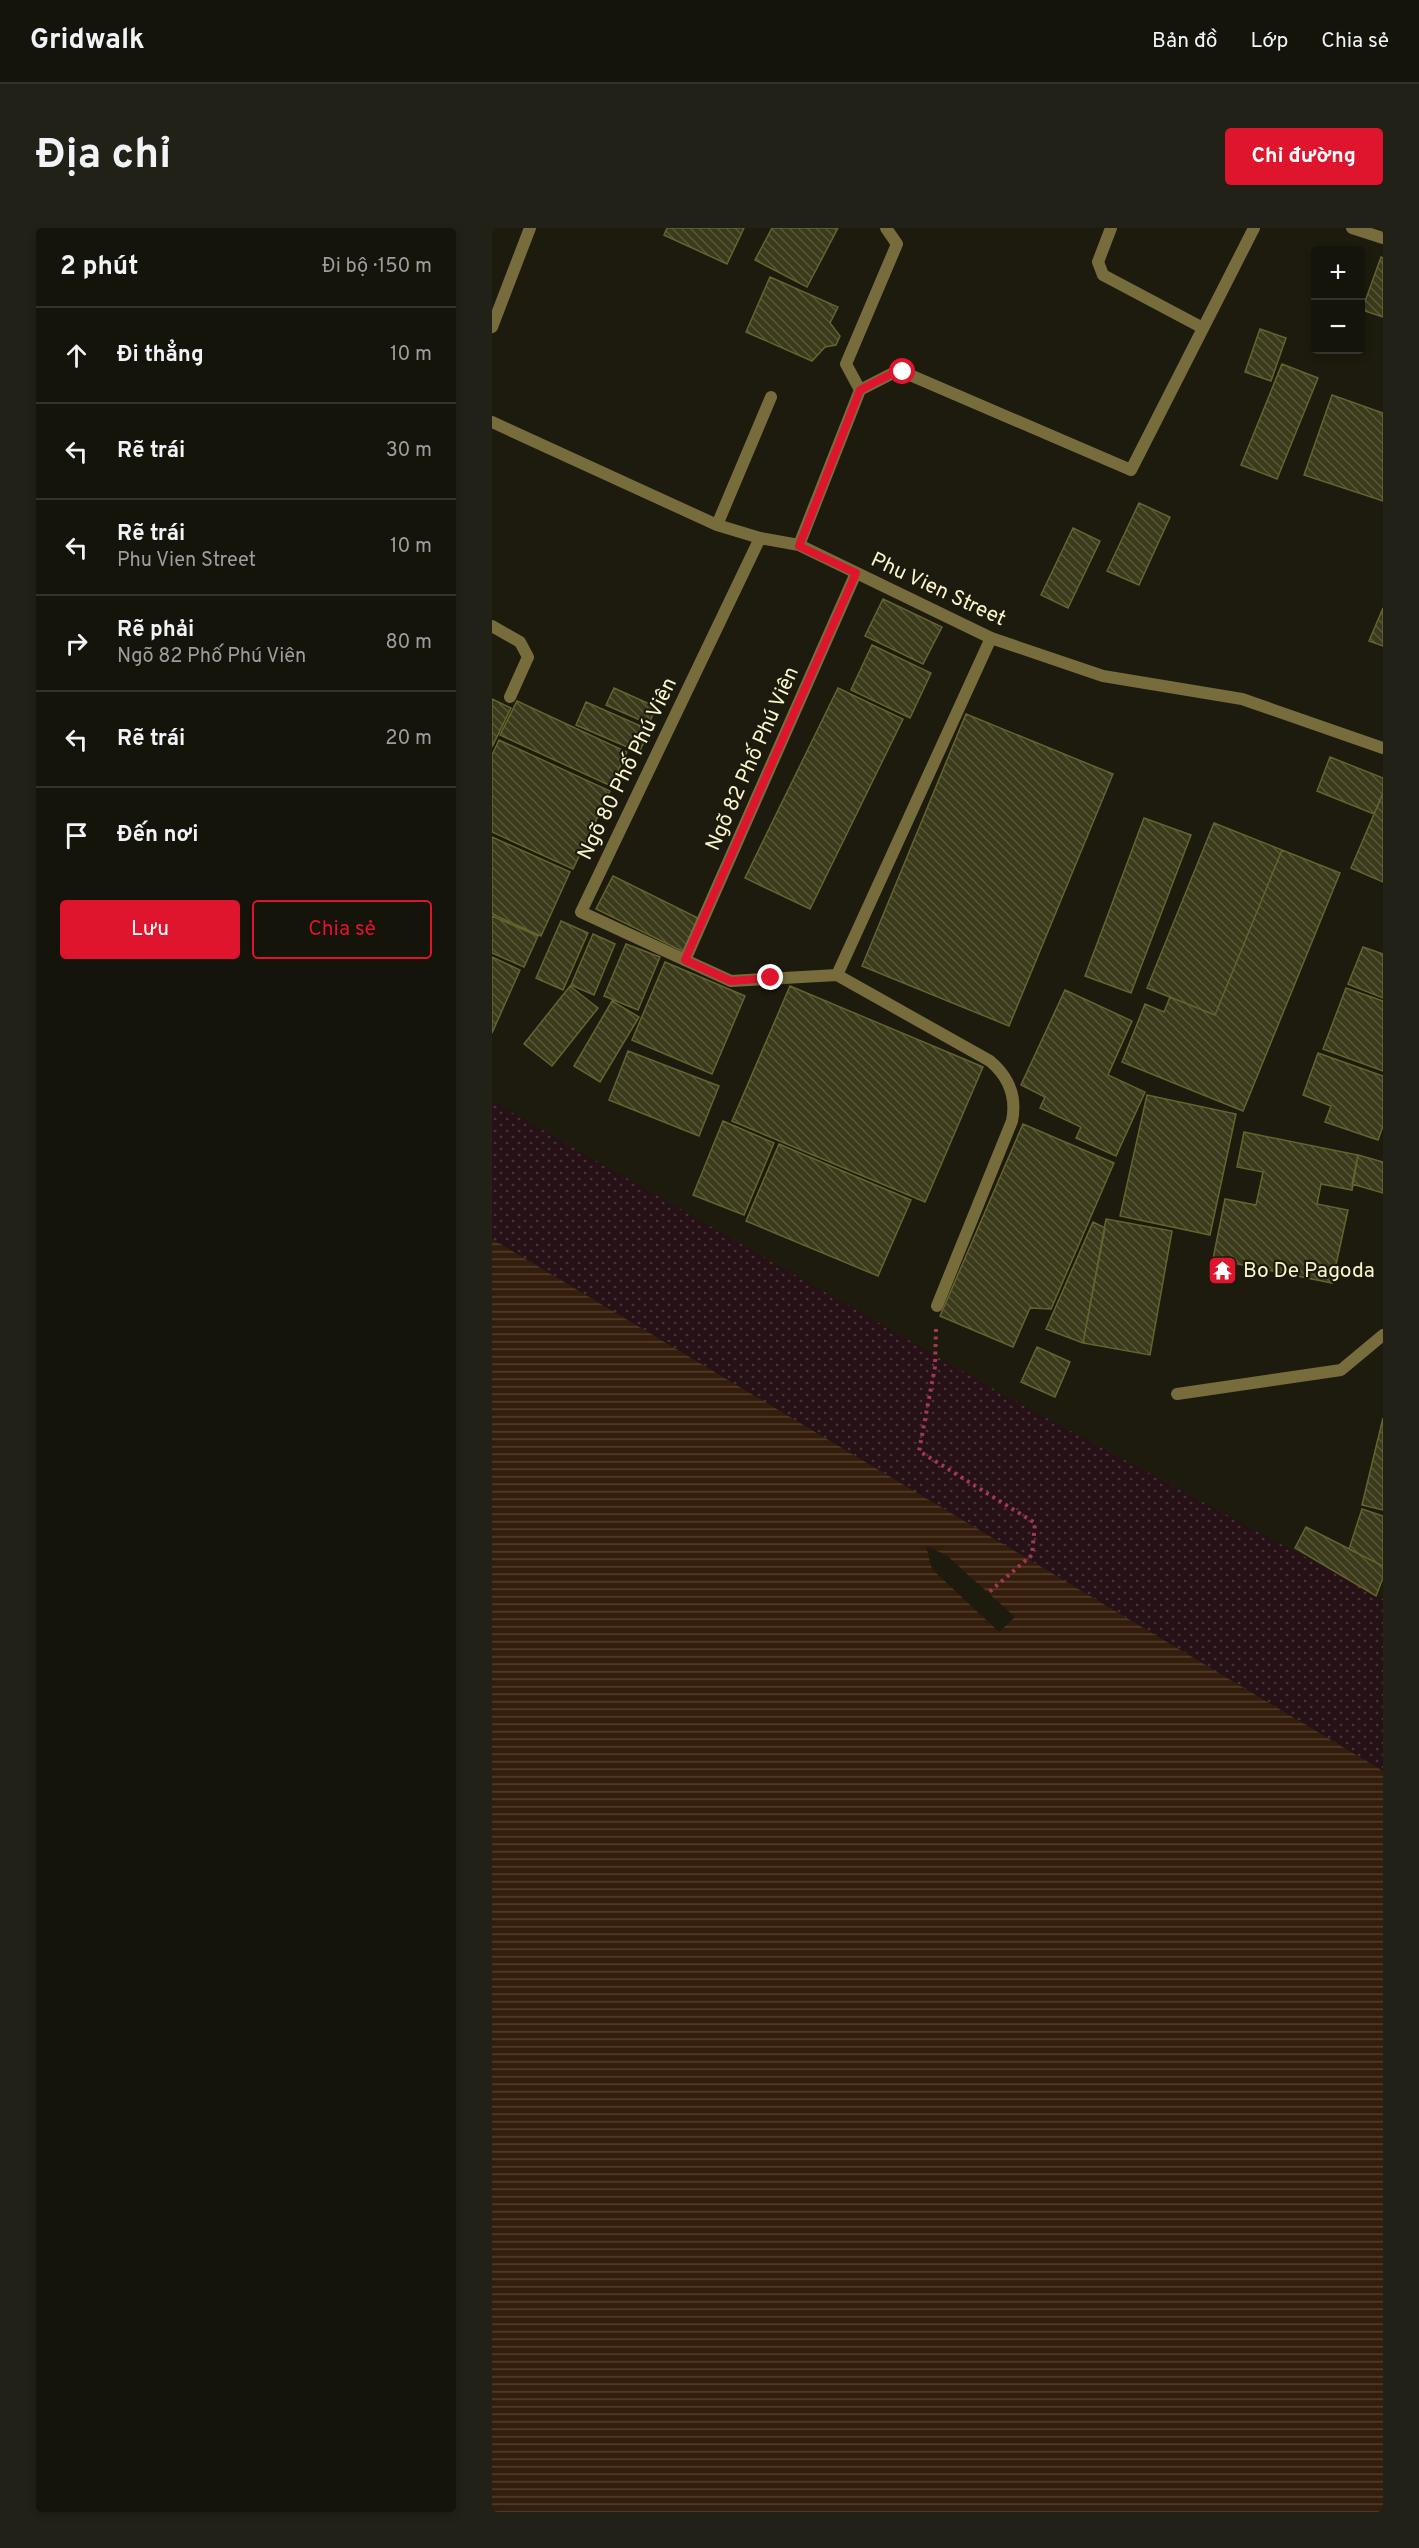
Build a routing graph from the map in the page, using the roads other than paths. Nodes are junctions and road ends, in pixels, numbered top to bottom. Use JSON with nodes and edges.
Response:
{"nodes":[{"id":1,"x":530,"y":228,"type":"edge"},
{"id":2,"x":886,"y":228,"type":"edge"},
{"id":3,"x":1111,"y":228,"type":"edge"},
{"id":4,"x":1254,"y":228,"type":"edge"},
{"id":5,"x":1352,"y":228,"type":"edge"},
{"id":6,"x":1383,"y":238,"type":"edge"},
{"id":7,"x":492,"y":327,"type":"edge"},
{"id":8,"x":1201,"y":327,"type":"junction"},
{"id":9,"x":860,"y":390,"type":"junction"},
{"id":10,"x":771,"y":397,"type":"dead end"},
{"id":11,"x":492,"y":422,"type":"edge"},
{"id":12,"x":717,"y":525,"type":"junction"},
{"id":13,"x":760,"y":538,"type":"junction"},
{"id":14,"x":799,"y":546,"type":"junction"},
{"id":15,"x":856,"y":573,"type":"junction"},
{"id":16,"x":492,"y":626,"type":"edge"},
{"id":17,"x":992,"y":638,"type":"junction"},
{"id":18,"x":510,"y":696,"type":"dead end"},
{"id":19,"x":1383,"y":748,"type":"edge"},
{"id":20,"x":685,"y":960,"type":"junction"},
{"id":21,"x":837,"y":975,"type":"junction"},
{"id":22,"x":937,"y":1306,"type":"road end"},
{"id":23,"x":1383,"y":1335,"type":"edge"},
{"id":24,"x":1177,"y":1394,"type":"dead end"}],
"edges":[{"from":1,"to":7,"type":"street"},
{"from":2,"to":9,"type":"street"},
{"from":3,"to":8,"type":"street"},
{"from":4,"to":8,"type":"street"},
{"from":5,"to":6,"type":"street"},
{"from":8,"to":9,"type":"street"},
{"from":9,"to":14,"type":"street"},
{"from":10,"to":12,"type":"street"},
{"from":11,"to":12,"type":"street","name":"Phu Vien Street"},
{"from":12,"to":13,"type":"street","name":"Phu Vien Street"},
{"from":13,"to":14,"type":"street","name":"Phu Vien Street"},
{"from":13,"to":20,"type":"street","name":"Ngõ 80 Phố Phú Viên"},
{"from":14,"to":15,"type":"street","name":"Phu Vien Street"},
{"from":15,"to":17,"type":"street","name":"Phu Vien Street"},
{"from":15,"to":20,"type":"street","name":"Ngõ 82 Phố Phú Viên"},
{"from":16,"to":18,"type":"street"},
{"from":17,"to":19,"type":"street","name":"Phu Vien Street"},
{"from":17,"to":21,"type":"street"},
{"from":20,"to":21,"type":"street"},
{"from":21,"to":22,"type":"street"},
{"from":23,"to":24,"type":"street"}]}
